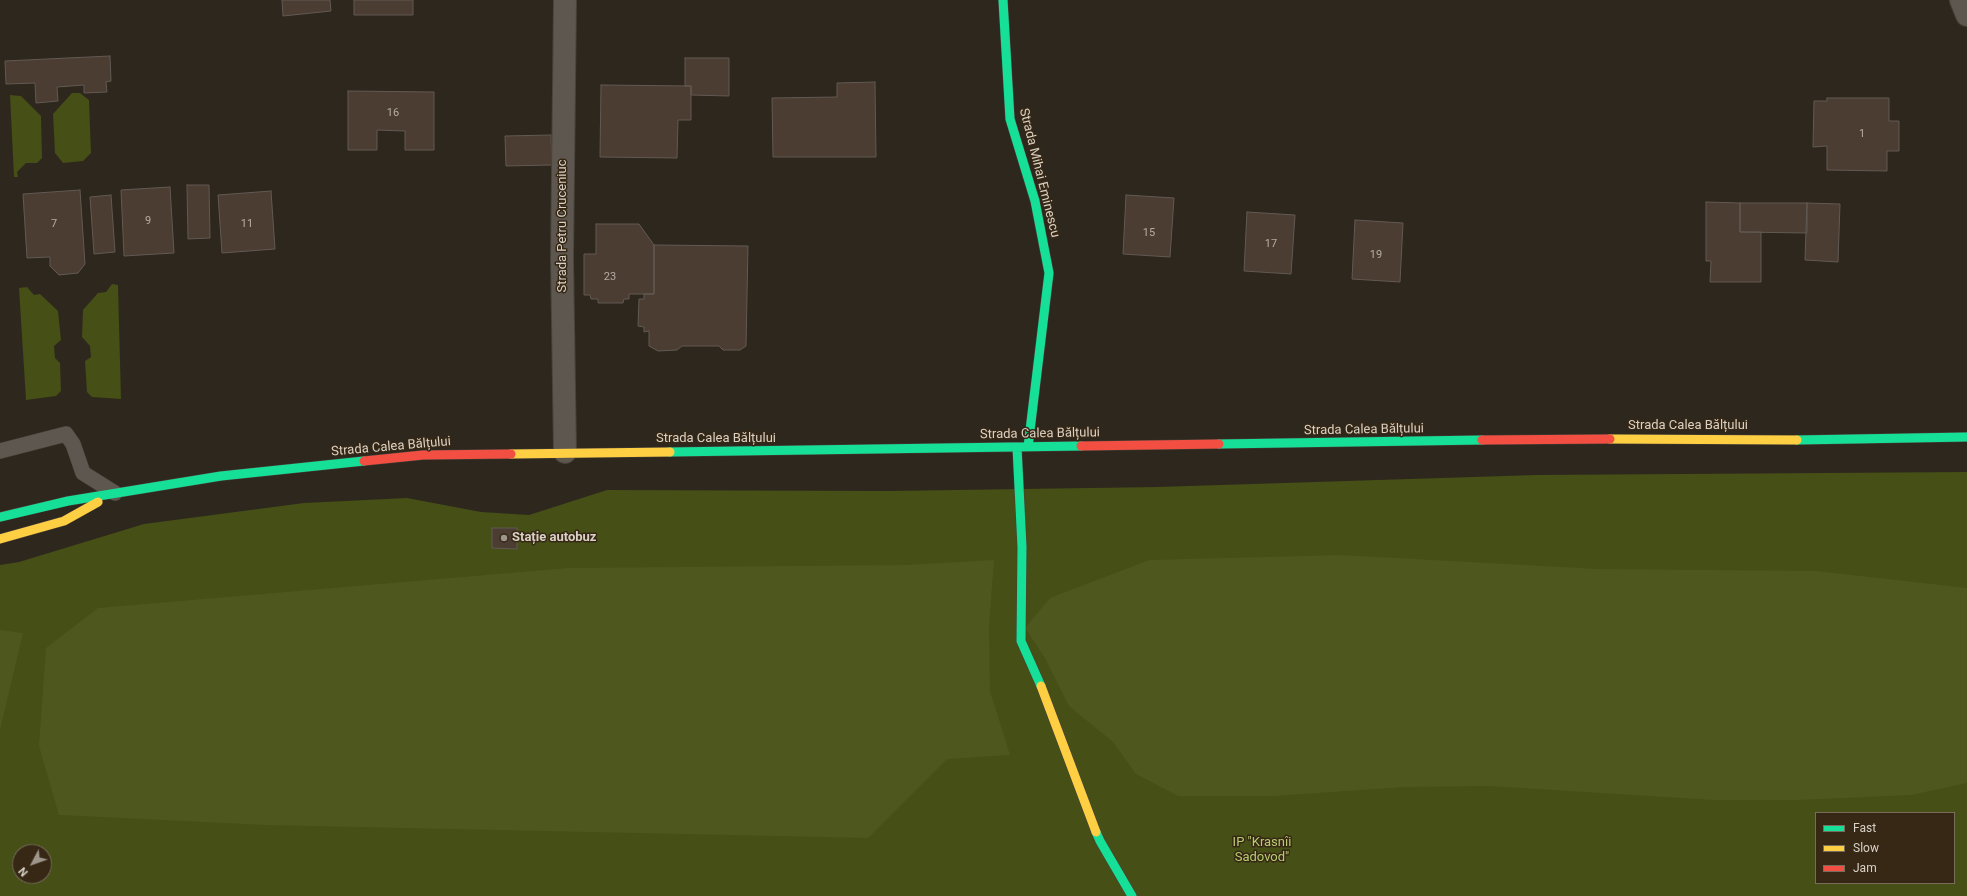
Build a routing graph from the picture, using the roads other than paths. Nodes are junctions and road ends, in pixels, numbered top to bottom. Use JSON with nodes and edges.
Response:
{"nodes":[{"id":1,"x":565,"y":0,"type":"edge"},
{"id":2,"x":1003,"y":0,"type":"edge"},
{"id":3,"x":1961,"y":0,"type":"edge"},
{"id":4,"x":1967,"y":15,"type":"edge"},
{"id":5,"x":1967,"y":437,"type":"edge"},
{"id":6,"x":1017,"y":447,"type":"junction"},
{"id":7,"x":1028,"y":447,"type":"junction"},
{"id":8,"x":0,"y":451,"type":"edge"},
{"id":9,"x":565,"y":452,"type":"junction"},
{"id":10,"x":115,"y":493,"type":"junction"},
{"id":11,"x":0,"y":517,"type":"edge"},
{"id":12,"x":0,"y":539,"type":"edge"},
{"id":13,"x":1132,"y":896,"type":"edge"}],
"edges":[{"from":1,"to":9,"type":"street","name":"Strada Petru Cruceniuc"},
{"from":2,"to":7,"type":"main road","name":"Strada Mihai Eminescu"},
{"from":3,"to":4,"type":"street"},
{"from":5,"to":7,"type":"main road","name":"Strada Calea Bălțului"},
{"from":6,"to":7,"type":"main road","name":"Strada Calea Bălțului"},
{"from":6,"to":9,"type":"main road","name":"Strada Calea Bălțului"},
{"from":6,"to":13,"type":"main road"},
{"from":8,"to":10,"type":"lane"},
{"from":9,"to":10,"type":"main road","name":"Strada Calea Bălțului"},
{"from":10,"to":11,"type":"main road","name":"Strada Calea Bălțului"},
{"from":10,"to":12,"type":"main road"}]}
